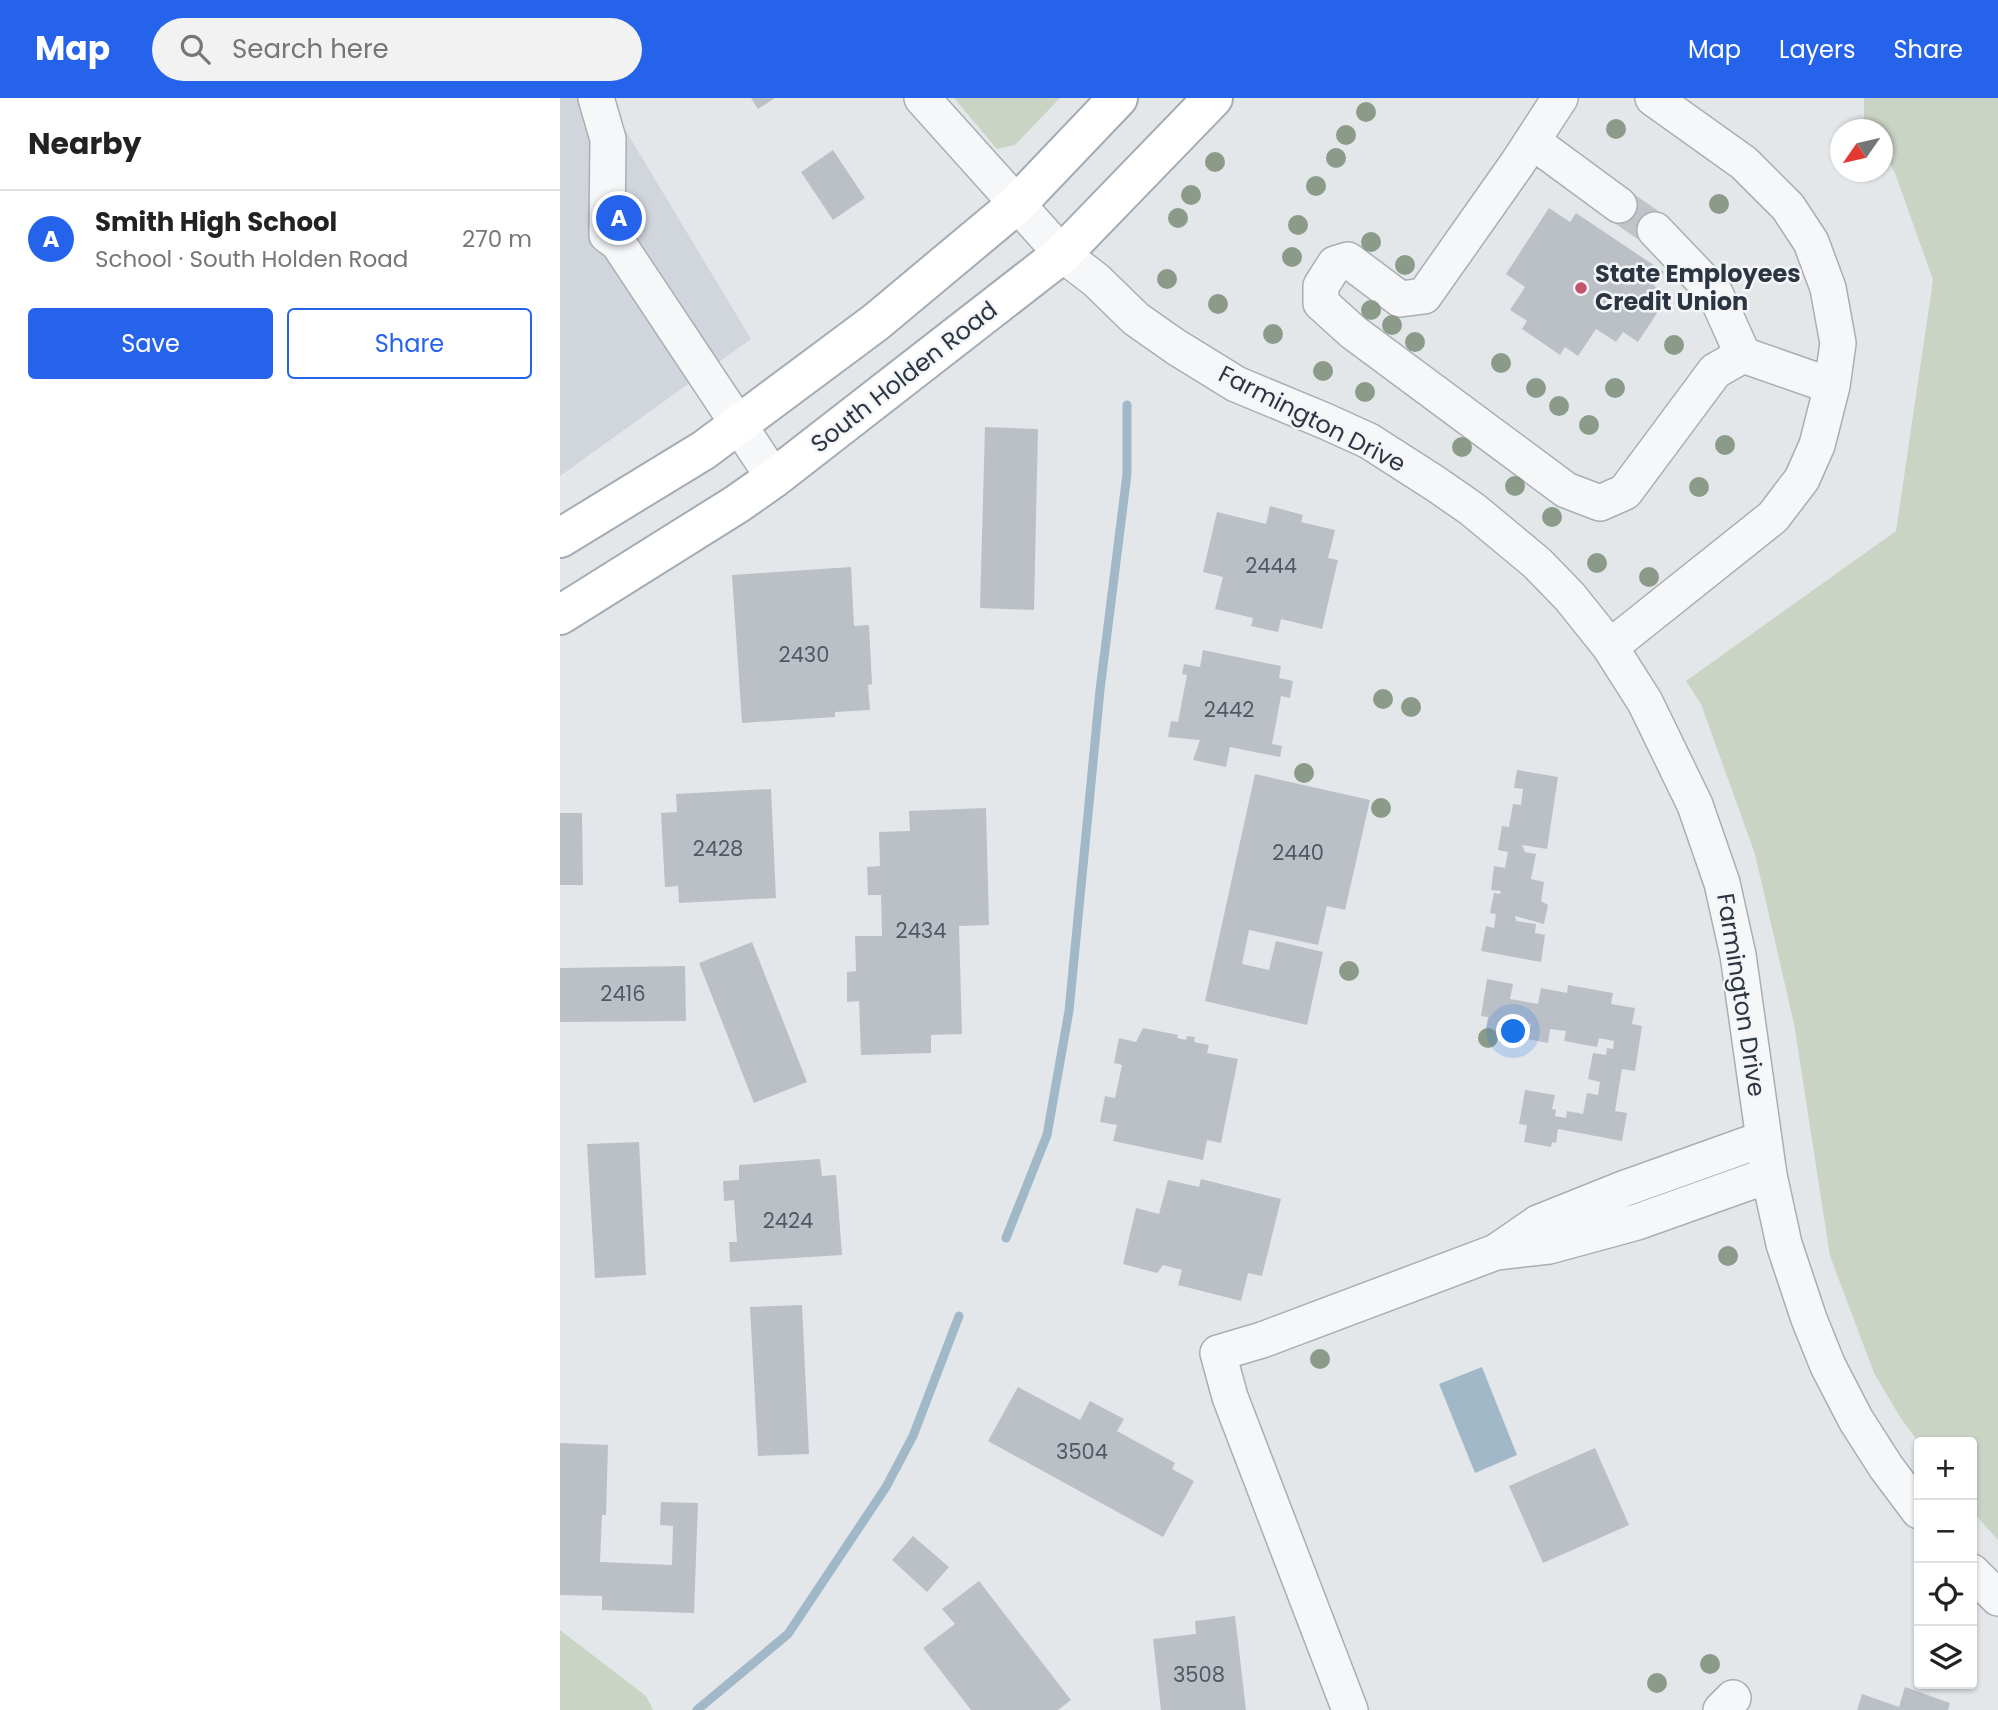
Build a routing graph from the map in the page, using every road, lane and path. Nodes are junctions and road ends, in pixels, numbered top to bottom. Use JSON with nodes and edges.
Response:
{"nodes":[{"id":1,"x":596,"y":98,"type":"edge"},
{"id":2,"x":922,"y":98,"type":"edge"},
{"id":3,"x":1118,"y":98,"type":"edge"},
{"id":4,"x":1213,"y":98,"type":"edge"},
{"id":5,"x":1560,"y":98,"type":"edge"},
{"id":6,"x":1653,"y":98,"type":"edge"},
{"id":7,"x":1532,"y":141,"type":"junction"},
{"id":8,"x":1016,"y":205,"type":"junction"},
{"id":9,"x":1619,"y":205,"type":"tunnel mouth"},
{"id":10,"x":1655,"y":230,"type":"tunnel mouth"},
{"id":11,"x":1062,"y":254,"type":"junction"},
{"id":12,"x":1743,"y":355,"type":"junction"},
{"id":13,"x":1832,"y":386,"type":"junction"},
{"id":14,"x":738,"y":425,"type":"junction"},
{"id":15,"x":774,"y":478,"type":"junction"},
{"id":16,"x":560,"y":538,"type":"edge"},
{"id":17,"x":560,"y":615,"type":"edge"},
{"id":18,"x":1610,"y":647,"type":"junction"},
{"id":19,"x":1763,"y":1139,"type":"junction"},
{"id":20,"x":1769,"y":1175,"type":"junction"},
{"id":21,"x":1496,"y":1252,"type":"junction"},
{"id":22,"x":1914,"y":1504,"type":"edge"},
{"id":23,"x":1977,"y":1577,"type":"edge"},
{"id":24,"x":1998,"y":1598,"type":"edge"},
{"id":25,"x":1350,"y":1710,"type":"edge"}],
"edges":[{"from":1,"to":14,"type":"street"},
{"from":2,"to":8,"type":"street","name":"Farmington Drive"},
{"from":3,"to":8,"type":"main road"},
{"from":4,"to":11,"type":"main road","name":"South Holden Road"},
{"from":5,"to":7,"type":"street"},
{"from":6,"to":13,"type":"street"},
{"from":7,"to":9,"type":"street"},
{"from":7,"to":12,"type":"street"},
{"from":8,"to":11,"type":"street","name":"Farmington Drive"},
{"from":8,"to":14,"type":"main road"},
{"from":10,"to":12,"type":"street"},
{"from":11,"to":15,"type":"main road","name":"South Holden Road"},
{"from":11,"to":18,"type":"street","name":"Farmington Drive"},
{"from":12,"to":13,"type":"street"},
{"from":13,"to":18,"type":"street"},
{"from":14,"to":15,"type":"street"},
{"from":14,"to":16,"type":"main road"},
{"from":15,"to":17,"type":"main road","name":"South Holden Road"},
{"from":18,"to":19,"type":"street","name":"Farmington Drive"},
{"from":19,"to":20,"type":"street","name":"Farmington Drive"},
{"from":19,"to":21,"type":"street"},
{"from":20,"to":21,"type":"street"},
{"from":20,"to":22,"type":"street","name":"Farmington Drive"},
{"from":21,"to":25,"type":"street"},
{"from":23,"to":24,"type":"street"}]}
